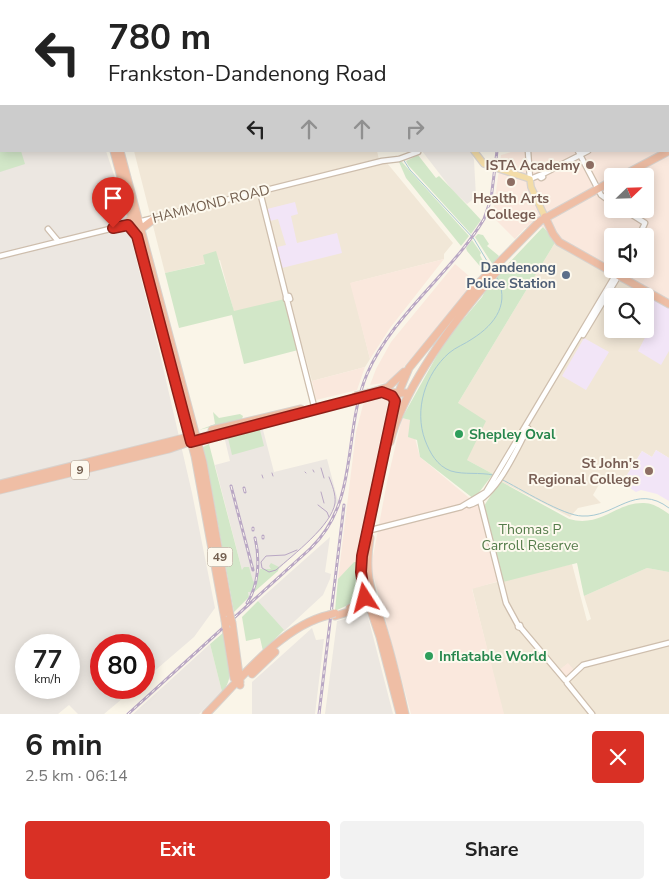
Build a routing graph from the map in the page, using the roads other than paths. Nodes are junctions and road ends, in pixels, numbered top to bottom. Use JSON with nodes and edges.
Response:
{"nodes":[{"id":1,"x":114,"y":152,"type":"edge"},
{"id":2,"x":120,"y":152,"type":"edge"},
{"id":3,"x":419,"y":152,"type":"edge"},
{"id":4,"x":474,"y":152,"type":"edge"},
{"id":5,"x":528,"y":152,"type":"edge"},
{"id":6,"x":579,"y":153,"type":"edge"},
{"id":7,"x":669,"y":153,"type":"edge"},
{"id":8,"x":638,"y":168,"type":"edge"},
{"id":9,"x":641,"y":168,"type":"edge"},
{"id":10,"x":517,"y":177,"type":"junction"},
{"id":11,"x":535,"y":177,"type":"junction"},
{"id":12,"x":604,"y":187,"type":"edge"},
{"id":13,"x":598,"y":190,"type":"junction"},
{"id":14,"x":260,"y":192,"type":"junction"},
{"id":15,"x":534,"y":195,"type":"junction"},
{"id":16,"x":604,"y":198,"type":"edge"},
{"id":17,"x":637,"y":218,"type":"edge"},
{"id":18,"x":154,"y":219,"type":"joint"},
{"id":19,"x":544,"y":219,"type":"junction"},
{"id":20,"x":135,"y":223,"type":"junction"},
{"id":21,"x":643,"y":228,"type":"edge"},
{"id":22,"x":48,"y":229,"type":"dead end"},
{"id":23,"x":58,"y":241,"type":"junction"},
{"id":24,"x":0,"y":256,"type":"edge"},
{"id":25,"x":604,"y":265,"type":"edge"},
{"id":26,"x":490,"y":276,"type":"junction"},
{"id":27,"x":615,"y":278,"type":"edge"},
{"id":28,"x":625,"y":278,"type":"edge"},
{"id":29,"x":637,"y":286,"type":"junction"},
{"id":30,"x":669,"y":300,"type":"edge"},
{"id":31,"x":669,"y":304,"type":"edge"},
{"id":32,"x":446,"y":328,"type":"junction"},
{"id":33,"x":409,"y":368,"type":"junction"},
{"id":34,"x":420,"y":377,"type":"junction"},
{"id":35,"x":401,"y":383,"type":"junction"},
{"id":36,"x":385,"y":390,"type":"junction"},
{"id":37,"x":397,"y":393,"type":"junction"},
{"id":38,"x":406,"y":393,"type":"junction"},
{"id":39,"x":395,"y":401,"type":"junction"},
{"id":40,"x":316,"y":407,"type":"junction"},
{"id":41,"x":402,"y":409,"type":"junction"},
{"id":42,"x":246,"y":424,"type":"junction"},
{"id":43,"x":192,"y":438,"type":"junction"},
{"id":44,"x":381,"y":473,"type":"junction"},
{"id":45,"x":35,"y":479,"type":"junction"},
{"id":46,"x":0,"y":484,"type":"edge"},
{"id":47,"x":0,"y":490,"type":"edge"},
{"id":48,"x":485,"y":495,"type":"junction"},
{"id":49,"x":480,"y":501,"type":"junction"},
{"id":50,"x":461,"y":506,"type":"junction"},
{"id":51,"x":483,"y":509,"type":"junction"},
{"id":52,"x":370,"y":529,"type":"junction"},
{"id":53,"x":366,"y":595,"type":"junction"},
{"id":54,"x":372,"y":604,"type":"junction"},
{"id":55,"x":360,"y":609,"type":"junction"},
{"id":56,"x":344,"y":611,"type":"junction"},
{"id":57,"x":332,"y":615,"type":"junction"},
{"id":58,"x":228,"y":622,"type":"junction"},
{"id":59,"x":380,"y":628,"type":"junction"},
{"id":60,"x":669,"y":643,"type":"edge"},
{"id":61,"x":272,"y":650,"type":"junction"},
{"id":62,"x":237,"y":658,"type":"junction"},
{"id":63,"x":247,"y":672,"type":"junction"},
{"id":64,"x":566,"y":681,"type":"junction"},
{"id":65,"x":238,"y":682,"type":"junction"},
{"id":66,"x":399,"y":697,"type":"junction"},
{"id":67,"x":206,"y":714,"type":"edge"},
{"id":68,"x":210,"y":714,"type":"edge"},
{"id":69,"x":400,"y":714,"type":"edge"},
{"id":70,"x":406,"y":714,"type":"edge"},
{"id":71,"x":592,"y":714,"type":"edge"}],
"edges":[{"from":1,"to":20,"type":"highway","number":"49"},
{"from":2,"to":20,"type":"highway","number":"49"},
{"from":3,"to":14,"type":"main road","name":"HAMMOND ROAD"},
{"from":4,"to":10,"type":"main road"},
{"from":5,"to":11,"type":"main road"},
{"from":6,"to":11,"type":"main road"},
{"from":6,"to":13,"type":"main road"},
{"from":7,"to":8,"type":"highway"},
{"from":7,"to":9,"type":"highway"},
{"from":10,"to":11,"type":"main road"},
{"from":10,"to":15,"type":"main road"},
{"from":11,"to":15,"type":"main road"},
{"from":12,"to":13,"type":"highway"},
{"from":13,"to":16,"type":"main road"},
{"from":13,"to":19,"type":"highway"},
{"from":14,"to":18,"type":"main road","name":"HAMMOND ROAD"},
{"from":14,"to":40,"type":"main road"},
{"from":15,"to":19,"type":"main road"},
{"from":17,"to":21,"type":"main road"},
{"from":18,"to":20,"type":"highway"},
{"from":19,"to":25,"type":"highway"},
{"from":19,"to":26,"type":"highway"},
{"from":19,"to":26,"type":"highway"},
{"from":20,"to":23,"type":"main road"},
{"from":20,"to":43,"type":"highway","number":"49"},
{"from":20,"to":43,"type":"highway","number":"49"},
{"from":22,"to":23,"type":"main road"},
{"from":23,"to":24,"type":"main road"},
{"from":26,"to":32,"type":"highway"},
{"from":27,"to":48,"type":"main road"},
{"from":28,"to":29,"type":"highway"},
{"from":29,"to":30,"type":"highway"},
{"from":29,"to":31,"type":"highway"},
{"from":32,"to":33,"type":"highway"},
{"from":32,"to":34,"type":"highway"},
{"from":33,"to":35,"type":"highway"},
{"from":33,"to":36,"type":"highway","number":"9"},
{"from":34,"to":38,"type":"highway"},
{"from":34,"to":41,"type":"highway"},
{"from":35,"to":36,"type":"highway"},
{"from":35,"to":37,"type":"highway"},
{"from":35,"to":38,"type":"highway"},
{"from":36,"to":37,"type":"highway","number":"9"},
{"from":36,"to":39,"type":"highway"},
{"from":36,"to":40,"type":"highway","number":"9","bridge":true},
{"from":37,"to":38,"type":"highway","number":"9"},
{"from":37,"to":39,"type":"highway"},
{"from":38,"to":41,"type":"highway"},
{"from":39,"to":44,"type":"highway"},
{"from":40,"to":42,"type":"highway","number":"9"},
{"from":41,"to":44,"type":"highway"},
{"from":42,"to":43,"type":"highway","number":"9"},
{"from":42,"to":43,"type":"highway","number":"9"},
{"from":43,"to":45,"type":"highway","number":"9"},
{"from":43,"to":58,"type":"highway","number":"49"},
{"from":43,"to":58,"type":"highway","number":"49"},
{"from":44,"to":52,"type":"highway"},
{"from":45,"to":46,"type":"highway","number":"9"},
{"from":45,"to":47,"type":"highway","number":"9"},
{"from":48,"to":49,"type":"main road"},
{"from":48,"to":50,"type":"main road"},
{"from":48,"to":51,"type":"main road"},
{"from":49,"to":50,"type":"main road"},
{"from":49,"to":51,"type":"main road"},
{"from":50,"to":52,"type":"main road"},
{"from":51,"to":64,"type":"main road"},
{"from":52,"to":53,"type":"highway"},
{"from":52,"to":54,"type":"highway"},
{"from":53,"to":54,"type":"highway"},
{"from":53,"to":56,"type":"highway"},
{"from":54,"to":55,"type":"highway"},
{"from":54,"to":56,"type":"highway"},
{"from":54,"to":59,"type":"highway"},
{"from":55,"to":57,"type":"highway"},
{"from":55,"to":59,"type":"highway"},
{"from":56,"to":57,"type":"highway"},
{"from":57,"to":61,"type":"highway"},
{"from":58,"to":62,"type":"highway","number":"49"},
{"from":58,"to":65,"type":"highway","number":"49"},
{"from":59,"to":66,"type":"highway"},
{"from":59,"to":66,"type":"highway"},
{"from":60,"to":64,"type":"main road"},
{"from":61,"to":63,"type":"highway"},
{"from":61,"to":65,"type":"highway"},
{"from":62,"to":63,"type":"highway","number":"49"},
{"from":62,"to":65,"type":"highway","number":"49"},
{"from":63,"to":65,"type":"highway"},
{"from":64,"to":71,"type":"main road"},
{"from":65,"to":67,"type":"highway"},
{"from":65,"to":68,"type":"highway"},
{"from":66,"to":69,"type":"highway"},
{"from":66,"to":70,"type":"highway"}]}
